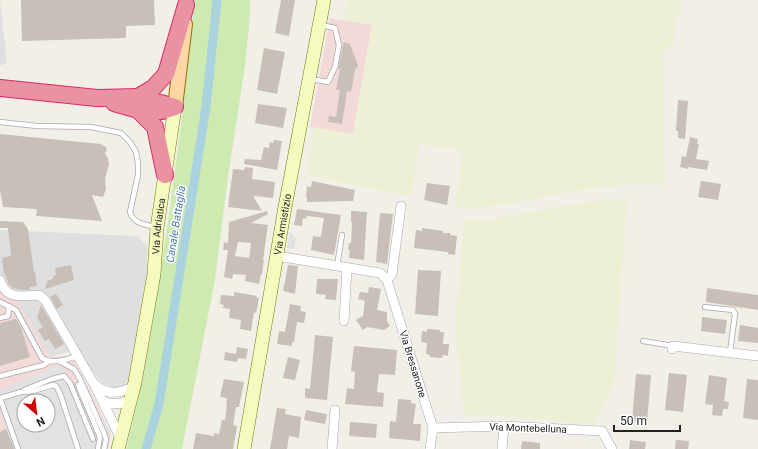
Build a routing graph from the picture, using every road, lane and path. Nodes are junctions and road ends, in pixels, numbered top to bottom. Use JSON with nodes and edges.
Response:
{"nodes":[{"id":1,"x":324,"y":0,"type":"edge"},
{"id":2,"x":186,"y":3,"type":"edge"},
{"id":3,"x":319,"y":25,"type":"junction"},
{"id":4,"x":309,"y":79,"type":"junction"},
{"id":5,"x":0,"y":88,"type":"edge"},
{"id":6,"x":138,"y":103,"type":"junction"},
{"id":7,"x":175,"y":107,"type":"junction"},
{"id":8,"x":0,"y":122,"type":"edge"},
{"id":9,"x":165,"y":175,"type":"junction"},
{"id":10,"x":401,"y":206,"type":"dead end"},
{"id":11,"x":157,"y":228,"type":"junction"},
{"id":12,"x":342,"y":235,"type":"dead end"},
{"id":13,"x":278,"y":256,"type":"junction"},
{"id":14,"x":337,"y":266,"type":"junction"},
{"id":15,"x":347,"y":268,"type":"junction"},
{"id":16,"x":0,"y":280,"type":"edge"},
{"id":17,"x":387,"y":280,"type":"junction"},
{"id":18,"x":2,"y":292,"type":"edge"},
{"id":19,"x":0,"y":302,"type":"edge"},
{"id":20,"x":9,"y":306,"type":"junction"},
{"id":21,"x":705,"y":307,"type":"dead end"},
{"id":22,"x":0,"y":318,"type":"edge"},
{"id":23,"x":344,"y":321,"type":"dead end"},
{"id":24,"x":643,"y":341,"type":"dead end"},
{"id":25,"x":672,"y":347,"type":"joint"},
{"id":26,"x":730,"y":352,"type":"junction"},
{"id":27,"x":79,"y":356,"type":"junction"},
{"id":28,"x":758,"y":356,"type":"edge"},
{"id":29,"x":49,"y":361,"type":"junction"},
{"id":30,"x":59,"y":361,"type":"junction"},
{"id":31,"x":0,"y":376,"type":"edge"},
{"id":32,"x":94,"y":384,"type":"junction"},
{"id":33,"x":78,"y":385,"type":"dead end"},
{"id":34,"x":134,"y":387,"type":"junction"},
{"id":35,"x":21,"y":392,"type":"junction"},
{"id":36,"x":0,"y":398,"type":"edge"},
{"id":37,"x":131,"y":400,"type":"junction"},
{"id":38,"x":103,"y":401,"type":"junction"},
{"id":39,"x":335,"y":410,"type":"dead end"},
{"id":40,"x":504,"y":426,"type":"junction"},
{"id":41,"x":433,"y":428,"type":"junction"},
{"id":42,"x":93,"y":439,"type":"dead end"},
{"id":43,"x":120,"y":444,"type":"edge"},
{"id":44,"x":18,"y":449,"type":"edge"},
{"id":45,"x":78,"y":449,"type":"edge"},
{"id":46,"x":98,"y":449,"type":"edge"},
{"id":47,"x":104,"y":449,"type":"edge"},
{"id":48,"x":244,"y":449,"type":"edge"},
{"id":49,"x":332,"y":449,"type":"edge"},
{"id":50,"x":430,"y":449,"type":"edge"},
{"id":51,"x":502,"y":449,"type":"edge"},
{"id":52,"x":612,"y":449,"type":"edge"}],
"edges":[{"from":1,"to":3,"type":"street","name":"Via Armistizio"},
{"from":2,"to":6,"type":"highway"},
{"from":2,"to":7,"type":"main road","name":"Via Adriatica"},
{"from":3,"to":4,"type":"street","name":"Via Armistizio"},
{"from":3,"to":4,"type":"lane"},
{"from":4,"to":13,"type":"street","name":"Via Armistizio"},
{"from":5,"to":6,"type":"highway"},
{"from":6,"to":7,"type":"highway"},
{"from":6,"to":9,"type":"highway"},
{"from":7,"to":9,"type":"street","name":"Via Adriatica"},
{"from":8,"to":11,"type":"lane"},
{"from":9,"to":11,"type":"street","name":"Via Adriatica"},
{"from":10,"to":17,"type":"street"},
{"from":11,"to":34,"type":"street","name":"Via Adriatica"},
{"from":12,"to":14,"type":"lane"},
{"from":13,"to":14,"type":"street"},
{"from":13,"to":48,"type":"street","name":"Via Armistizio"},
{"from":14,"to":15,"type":"street"},
{"from":15,"to":17,"type":"street"},
{"from":15,"to":23,"type":"street"},
{"from":16,"to":18,"type":"street"},
{"from":17,"to":41,"type":"street","name":"Via Bressanone"},
{"from":18,"to":27,"type":"street"},
{"from":19,"to":20,"type":"lane"},
{"from":20,"to":22,"type":"lane"},
{"from":20,"to":29,"type":"lane"},
{"from":21,"to":26,"type":"lane"},
{"from":24,"to":25,"type":"lane"},
{"from":25,"to":26,"type":"street"},
{"from":26,"to":28,"type":"street"},
{"from":27,"to":30,"type":"lane"},
{"from":27,"to":32,"type":"street"},
{"from":29,"to":30,"type":"lane"},
{"from":29,"to":31,"type":"lane"},
{"from":30,"to":47,"type":"lane"},
{"from":32,"to":34,"type":"street"},
{"from":32,"to":38,"type":"street"},
{"from":33,"to":46,"type":"lane"},
{"from":34,"to":37,"type":"street","name":"Via Adriatica"},
{"from":35,"to":36,"type":"lane"},
{"from":35,"to":42,"type":"lane"},
{"from":35,"to":45,"type":"lane"},
{"from":36,"to":44,"type":"lane"},
{"from":37,"to":38,"type":"street"},
{"from":37,"to":43,"type":"street","name":"Via Adriatica"},
{"from":38,"to":43,"type":"street"},
{"from":39,"to":49,"type":"street"},
{"from":40,"to":41,"type":"street","name":"Via Montebelluna"},
{"from":40,"to":51,"type":"street"},
{"from":40,"to":52,"type":"street","name":"Via Montebelluna"},
{"from":41,"to":50,"type":"street","name":"Via Bressanone"}]}
